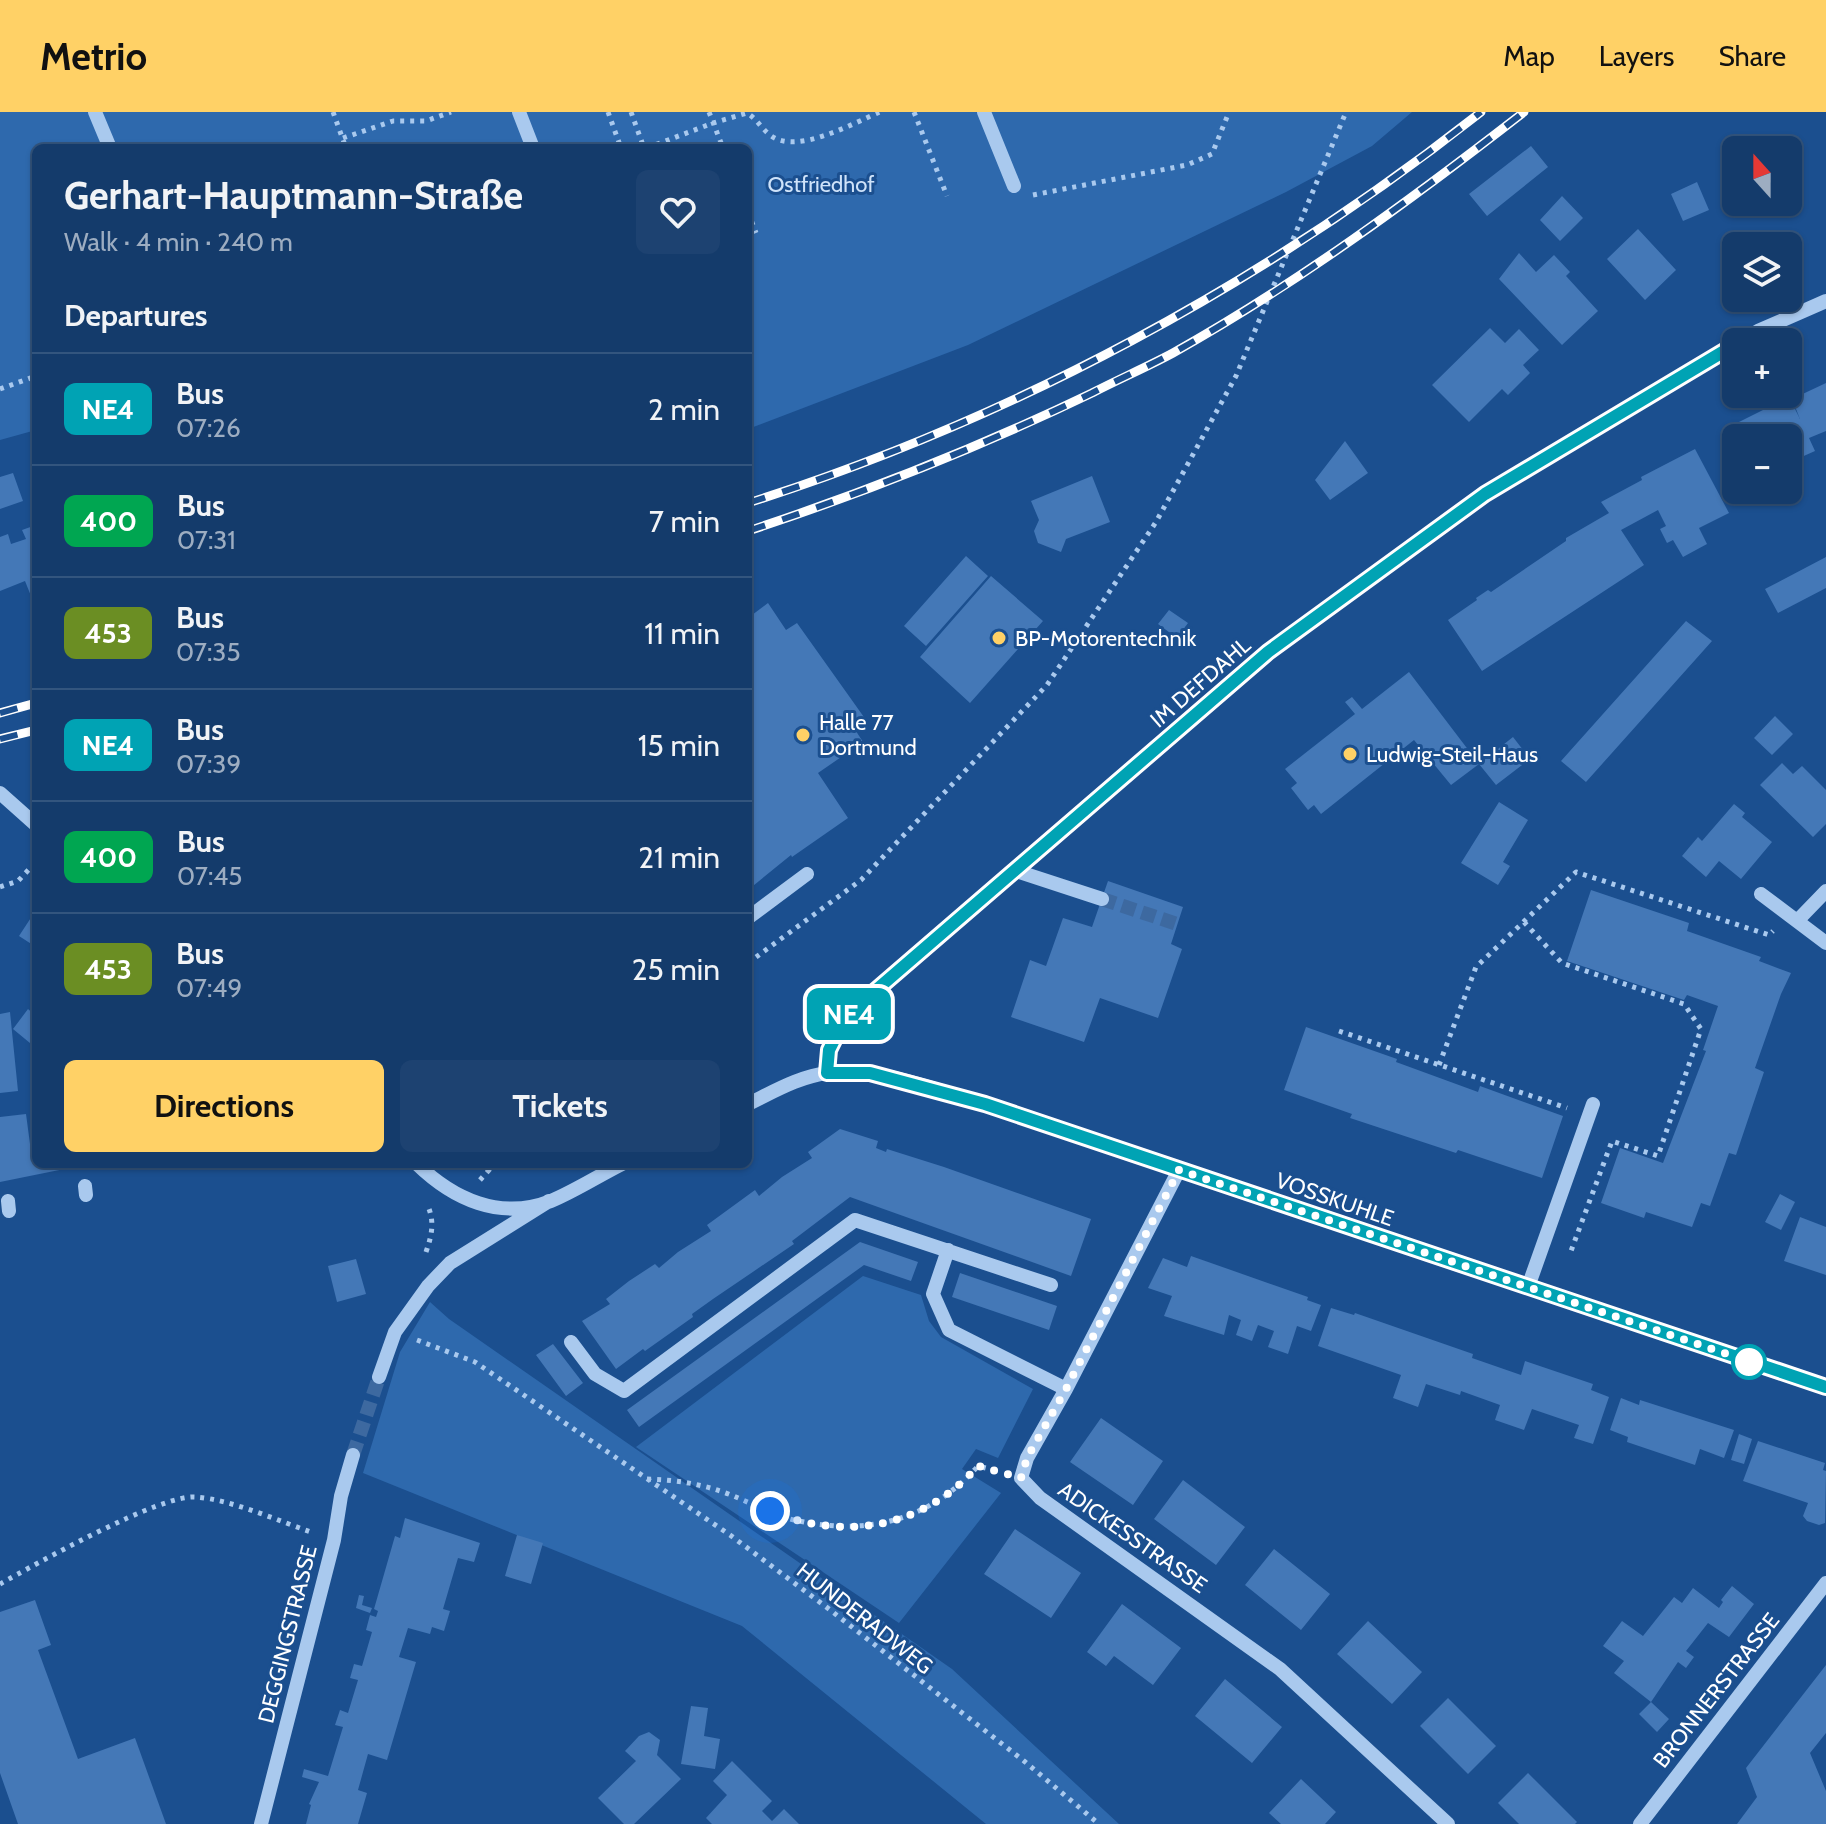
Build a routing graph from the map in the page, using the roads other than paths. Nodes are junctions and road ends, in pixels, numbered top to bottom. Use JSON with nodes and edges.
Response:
{"nodes":[{"id":1,"x":95,"y":112,"type":"edge"},
{"id":2,"x":519,"y":112,"type":"edge"},
{"id":3,"x":984,"y":112,"type":"edge"},
{"id":4,"x":108,"y":144,"type":"edge"},
{"id":5,"x":531,"y":144,"type":"edge"},
{"id":6,"x":1014,"y":186,"type":"road end"},
{"id":7,"x":1826,"y":301,"type":"edge"},
{"id":8,"x":1765,"y":328,"type":"edge"},
{"id":9,"x":1722,"y":353,"type":"edge"},
{"id":10,"x":0,"y":793,"type":"edge"},
{"id":11,"x":32,"y":821,"type":"edge"},
{"id":12,"x":1016,"y":871,"type":"junction"},
{"id":13,"x":807,"y":874,"type":"dead end"},
{"id":14,"x":1826,"y":891,"type":"edge"},
{"id":15,"x":1761,"y":894,"type":"dead end"},
{"id":16,"x":1102,"y":899,"type":"tunnel mouth"},
{"id":17,"x":752,"y":915,"type":"edge"},
{"id":18,"x":1797,"y":921,"type":"junction"},
{"id":19,"x":1826,"y":943,"type":"edge"},
{"id":20,"x":827,"y":1073,"type":"junction"},
{"id":21,"x":752,"y":1102,"type":"edge"},
{"id":22,"x":1593,"y":1104,"type":"dead end"},
{"id":23,"x":422,"y":1168,"type":"edge"},
{"id":24,"x":614,"y":1168,"type":"edge"},
{"id":25,"x":1179,"y":1170,"type":"junction"},
{"id":26,"x":549,"y":1201,"type":"junction"},
{"id":27,"x":948,"y":1250,"type":"junction"},
{"id":28,"x":1051,"y":1285,"type":"dead end"},
{"id":29,"x":1528,"y":1287,"type":"junction"},
{"id":30,"x":571,"y":1342,"type":"dead end"},
{"id":31,"x":379,"y":1377,"type":"tunnel mouth"},
{"id":32,"x":1826,"y":1387,"type":"edge"},
{"id":33,"x":1066,"y":1389,"type":"junction"},
{"id":34,"x":353,"y":1455,"type":"tunnel mouth"},
{"id":35,"x":1826,"y":1583,"type":"edge"},
{"id":36,"x":261,"y":1824,"type":"edge"},
{"id":37,"x":1448,"y":1824,"type":"edge"},
{"id":38,"x":1640,"y":1824,"type":"edge"}],
"edges":[{"from":1,"to":4,"type":"street"},
{"from":2,"to":5,"type":"street"},
{"from":3,"to":6,"type":"street"},
{"from":7,"to":8,"type":"street","name":"IM DEFDAHL"},
{"from":9,"to":12,"type":"street","name":"IM DEFDAHL"},
{"from":10,"to":11,"type":"street"},
{"from":12,"to":16,"type":"street"},
{"from":12,"to":20,"type":"street","name":"IM DEFDAHL"},
{"from":13,"to":17,"type":"street"},
{"from":14,"to":18,"type":"street"},
{"from":15,"to":18,"type":"street"},
{"from":18,"to":19,"type":"street"},
{"from":20,"to":21,"type":"street"},
{"from":20,"to":25,"type":"street","name":"VOSSKUHLE"},
{"from":22,"to":29,"type":"street"},
{"from":23,"to":26,"type":"street"},
{"from":24,"to":26,"type":"street"},
{"from":25,"to":29,"type":"street","name":"VOSSKUHLE"},
{"from":25,"to":33,"type":"street"},
{"from":26,"to":31,"type":"street"},
{"from":27,"to":28,"type":"street"},
{"from":27,"to":30,"type":"street"},
{"from":27,"to":33,"type":"street"},
{"from":29,"to":32,"type":"street","name":"VOSSKUHLE"},
{"from":33,"to":37,"type":"street","name":"ADICKESSTRASSE"},
{"from":34,"to":36,"type":"street","name":"DEGGINGSTRASSE"},
{"from":35,"to":38,"type":"street","name":"BRONNERSTRASSE"}]}
